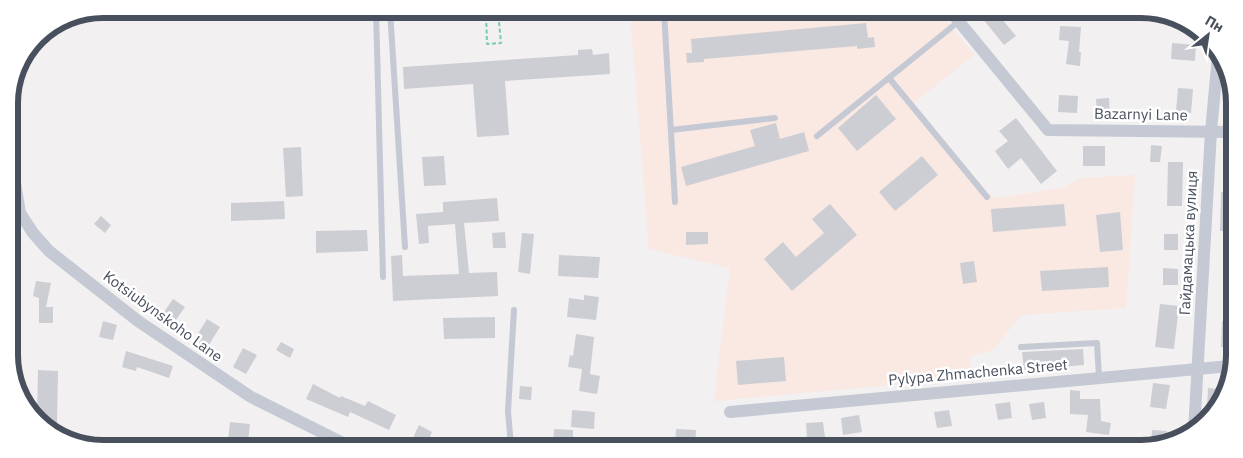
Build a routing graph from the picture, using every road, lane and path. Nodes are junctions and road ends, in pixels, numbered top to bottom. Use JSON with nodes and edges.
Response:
{"nodes":[{"id":1,"x":376,"y":18,"type":"edge"},
{"id":2,"x":391,"y":18,"type":"edge"},
{"id":3,"x":486,"y":18,"type":"edge"},
{"id":4,"x":499,"y":18,"type":"edge"},
{"id":5,"x":664,"y":18,"type":"edge"},
{"id":6,"x":954,"y":18,"type":"edge"},
{"id":7,"x":956,"y":18,"type":"edge"},
{"id":8,"x":1217,"y":66,"type":"edge"},
{"id":9,"x":889,"y":78,"type":"junction"},
{"id":10,"x":775,"y":118,"type":"dead end"},
{"id":11,"x":671,"y":130,"type":"junction"},
{"id":12,"x":1210,"y":132,"type":"junction"},
{"id":13,"x":1226,"y":132,"type":"edge"},
{"id":14,"x":817,"y":136,"type":"dead end"},
{"id":15,"x":987,"y":197,"type":"dead end"},
{"id":16,"x":675,"y":202,"type":"dead end"},
{"id":17,"x":18,"y":214,"type":"edge"},
{"id":18,"x":405,"y":247,"type":"dead end"},
{"id":19,"x":383,"y":277,"type":"dead end"},
{"id":20,"x":514,"y":310,"type":"dead end"},
{"id":21,"x":1021,"y":347,"type":"dead end"},
{"id":22,"x":1225,"y":366,"type":"edge"},
{"id":23,"x":1198,"y":368,"type":"junction"},
{"id":24,"x":1098,"y":377,"type":"junction"},
{"id":25,"x":730,"y":412,"type":"dead end"},
{"id":26,"x":1195,"y":421,"type":"edge"},
{"id":27,"x":337,"y":440,"type":"edge"},
{"id":28,"x":510,"y":440,"type":"edge"}],
"edges":[{"from":1,"to":19,"type":"lane"},
{"from":2,"to":18,"type":"lane"},
{"from":3,"to":4,"type":"path"},
{"from":5,"to":11,"type":"lane"},
{"from":6,"to":9,"type":"lane"},
{"from":7,"to":12,"type":"street","name":"Bazarnyi Lane"},
{"from":8,"to":12,"type":"street","name":"Гайдамацька вулиця"},
{"from":9,"to":14,"type":"lane"},
{"from":9,"to":15,"type":"lane"},
{"from":10,"to":11,"type":"lane"},
{"from":11,"to":16,"type":"lane"},
{"from":12,"to":13,"type":"street","name":"Bazarnyi Lane"},
{"from":12,"to":23,"type":"street","name":"Гайдамацька вулиця"},
{"from":17,"to":27,"type":"street","name":"Kotsiubynskoho Lane"},
{"from":20,"to":28,"type":"lane"},
{"from":21,"to":24,"type":"lane"},
{"from":22,"to":23,"type":"street","name":"Pylypa Zhmachenka Street"},
{"from":23,"to":24,"type":"street","name":"Pylypa Zhmachenka Street"},
{"from":23,"to":26,"type":"street","name":"Гайдамацька вулиця"},
{"from":24,"to":25,"type":"street","name":"Pylypa Zhmachenka Street"}]}
